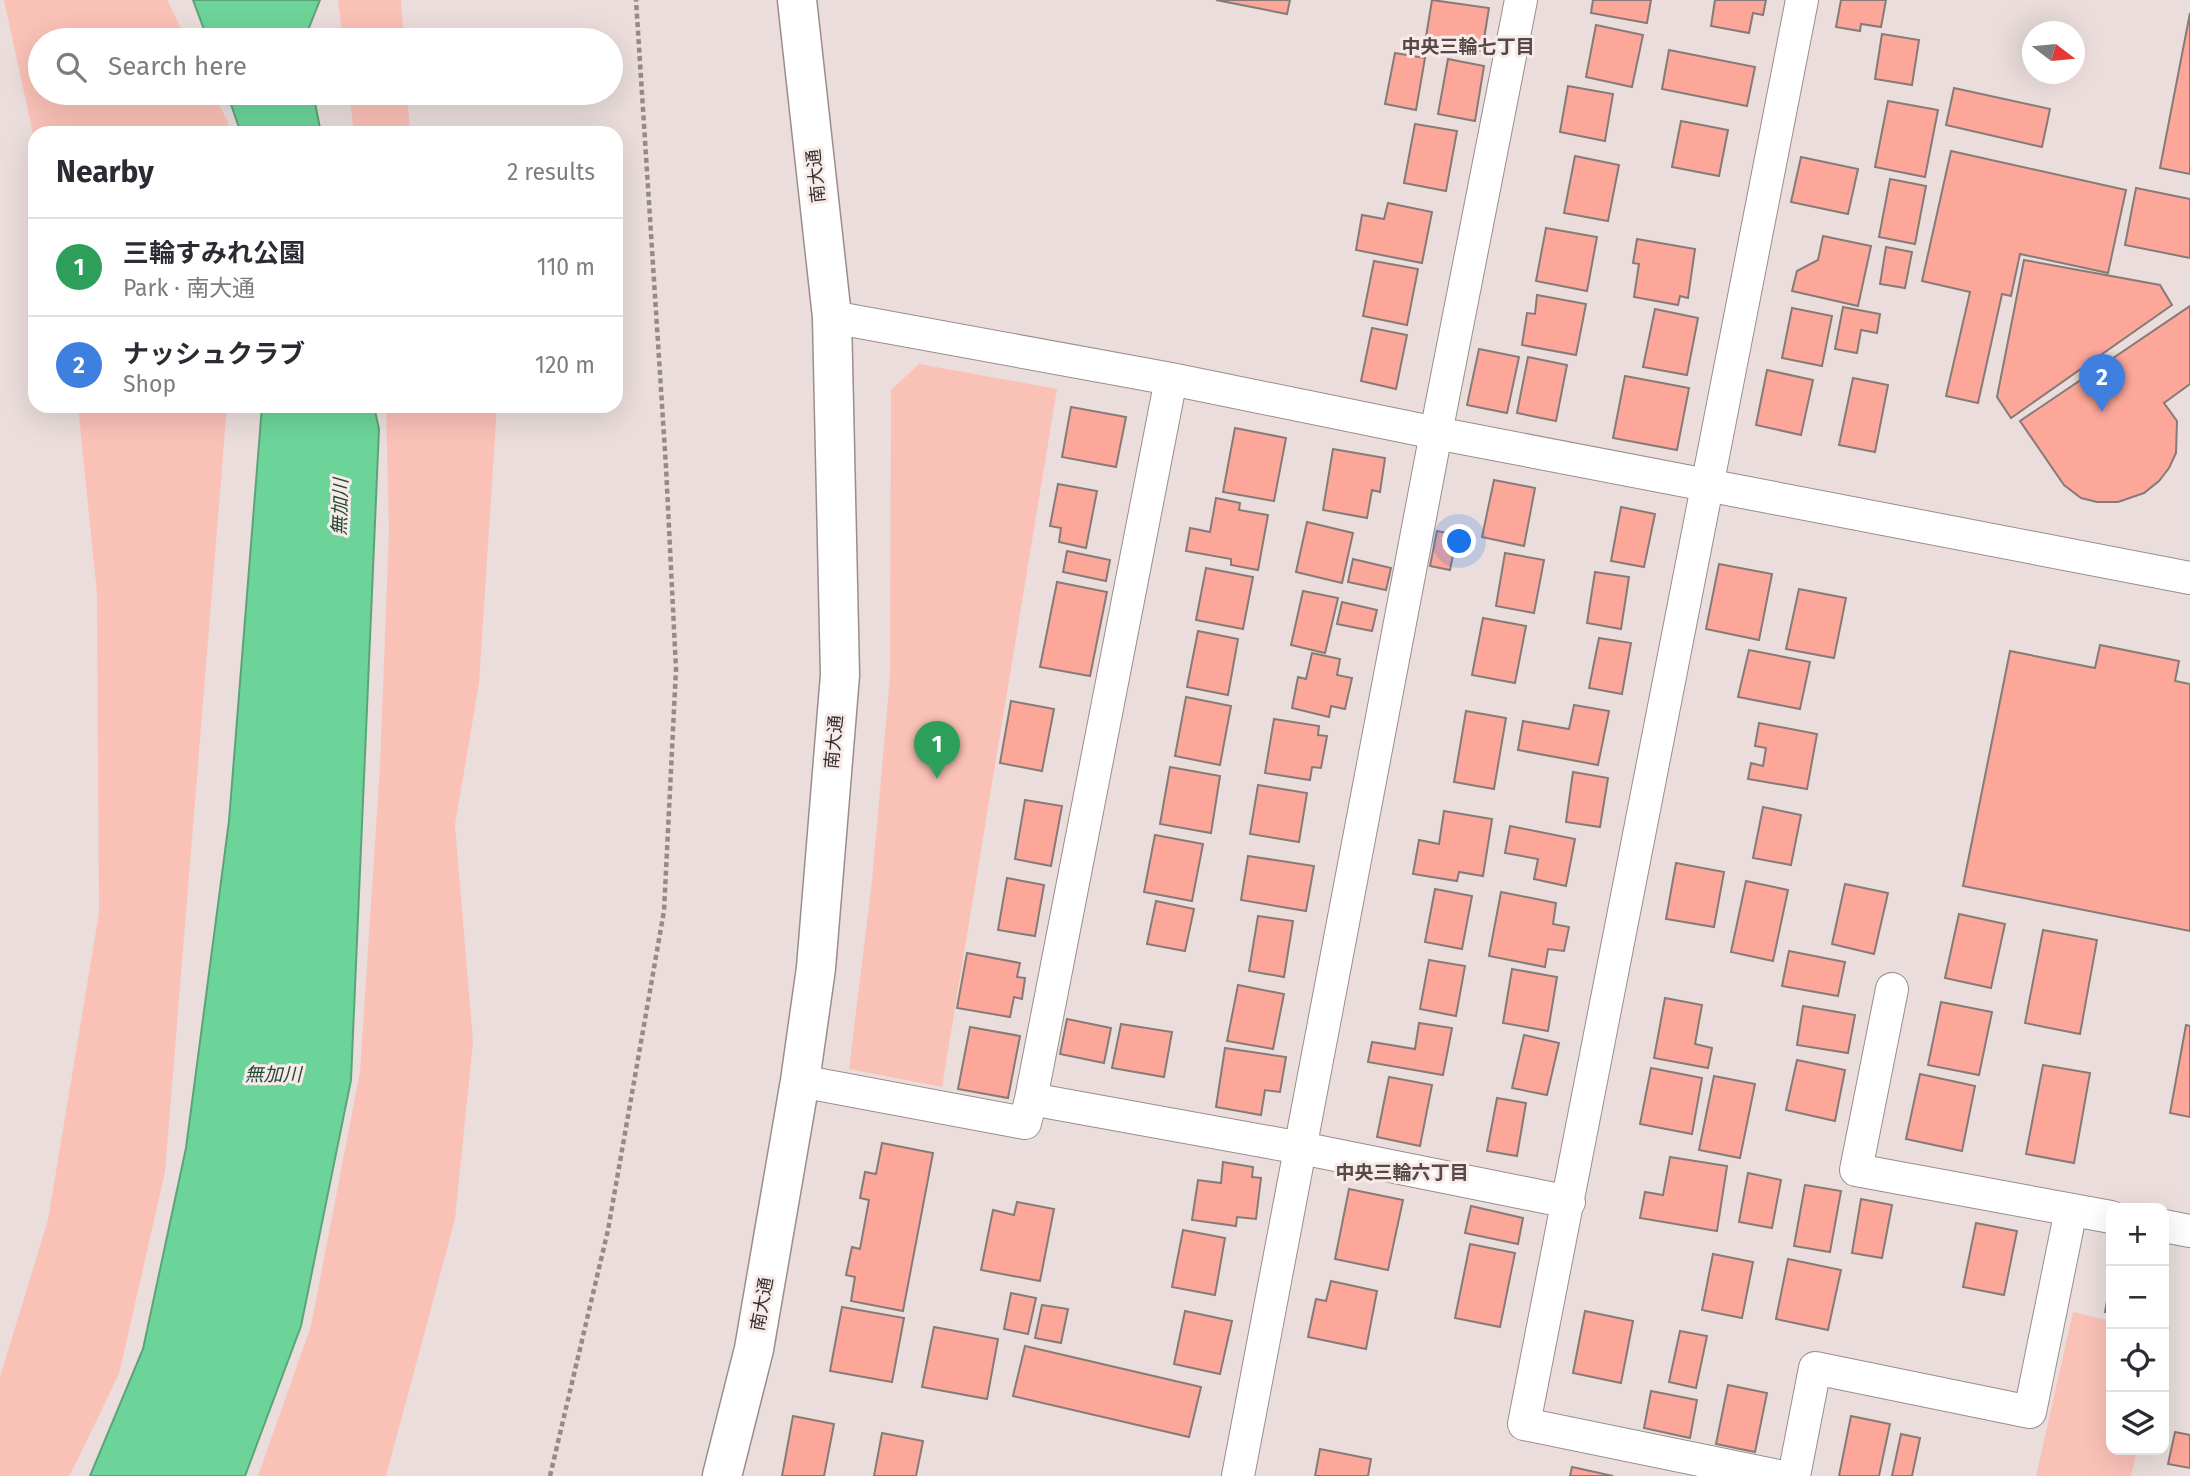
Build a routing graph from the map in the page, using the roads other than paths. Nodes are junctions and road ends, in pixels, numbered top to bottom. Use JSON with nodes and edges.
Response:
{"nodes":[{"id":1,"x":797,"y":0,"type":"edge"},
{"id":2,"x":1521,"y":0,"type":"edge"},
{"id":3,"x":1802,"y":0,"type":"edge"},
{"id":4,"x":832,"y":317,"type":"junction"},
{"id":5,"x":1171,"y":379,"type":"junction"},
{"id":6,"x":1436,"y":433,"type":"junction"},
{"id":7,"x":1706,"y":484,"type":"junction"},
{"id":8,"x":2190,"y":578,"type":"edge"},
{"id":9,"x":1892,"y":989,"type":"dead end"},
{"id":10,"x":800,"y":1081,"type":"junction"},
{"id":11,"x":1031,"y":1099,"type":"junction"},
{"id":12,"x":1301,"y":1148,"type":"junction"},
{"id":13,"x":1569,"y":1202,"type":"junction"},
{"id":14,"x":2071,"y":1210,"type":"junction"},
{"id":15,"x":2106,"y":1216,"type":"edge"},
{"id":16,"x":2169,"y":1227,"type":"edge"},
{"id":17,"x":2190,"y":1231,"type":"edge"},
{"id":18,"x":722,"y":1476,"type":"edge"},
{"id":19,"x":1238,"y":1476,"type":"edge"},
{"id":20,"x":1778,"y":1476,"type":"edge"},
{"id":21,"x":1794,"y":1476,"type":"edge"}],
"edges":[{"from":1,"to":4,"type":"street","name":"南大通"},
{"from":2,"to":6,"type":"street"},
{"from":3,"to":7,"type":"street"},
{"from":4,"to":5,"type":"street"},
{"from":4,"to":10,"type":"street","name":"南大通"},
{"from":5,"to":6,"type":"street"},
{"from":5,"to":11,"type":"street"},
{"from":6,"to":7,"type":"street"},
{"from":6,"to":12,"type":"street"},
{"from":7,"to":8,"type":"street"},
{"from":7,"to":13,"type":"street"},
{"from":9,"to":14,"type":"street"},
{"from":10,"to":11,"type":"street"},
{"from":10,"to":18,"type":"street","name":"南大通"},
{"from":11,"to":12,"type":"street"},
{"from":12,"to":13,"type":"street"},
{"from":12,"to":19,"type":"street"},
{"from":13,"to":20,"type":"street"},
{"from":14,"to":15,"type":"street"},
{"from":14,"to":21,"type":"street"},
{"from":16,"to":17,"type":"street"}]}
